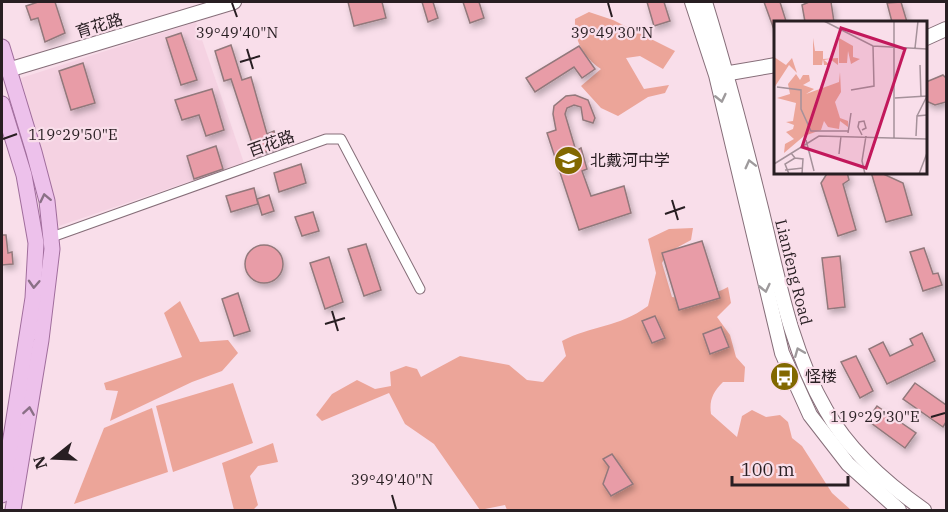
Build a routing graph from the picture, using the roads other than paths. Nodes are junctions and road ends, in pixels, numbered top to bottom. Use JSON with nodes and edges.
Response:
{"nodes":[{"id":1,"x":234,"y":2,"type":"edge"},
{"id":2,"x":692,"y":2,"type":"edge"},
{"id":3,"x":705,"y":2,"type":"edge"},
{"id":4,"x":946,"y":29,"type":"edge"},
{"id":5,"x":927,"y":38,"type":"edge"},
{"id":6,"x":2,"y":47,"type":"edge"},
{"id":7,"x":774,"y":65,"type":"edge"},
{"id":8,"x":5,"y":72,"type":"edge"},
{"id":9,"x":722,"y":74,"type":"junction"},
{"id":10,"x":7,"y":88,"type":"edge"},
{"id":11,"x":2,"y":104,"type":"edge"},
{"id":12,"x":52,"y":237,"type":"junction"},
{"id":13,"x":420,"y":289,"type":"dead end"},
{"id":14,"x":8,"y":502,"type":"edge"},
{"id":15,"x":899,"y":510,"type":"edge"},
{"id":16,"x":924,"y":510,"type":"edge"}],
"edges":[{"from":1,"to":8,"type":"main road","name":"育花路"},
{"from":2,"to":9,"type":"main road","name":"Lianfeng Road"},
{"from":3,"to":9,"type":"main road","name":"Lianfeng Road"},
{"from":4,"to":5,"type":"main road"},
{"from":6,"to":8,"type":"main road"},
{"from":7,"to":9,"type":"main road"},
{"from":8,"to":10,"type":"main road"},
{"from":9,"to":15,"type":"main road","name":"Lianfeng Road","one_way":true},
{"from":16,"to":9,"type":"main road","name":"Lianfeng Road","one_way":true},
{"from":12,"to":10,"type":"main road","one_way":true},
{"from":11,"to":14,"type":"main road","one_way":true},
{"from":12,"to":13,"type":"street","name":"百花路"},
{"from":14,"to":12,"type":"main road","one_way":true}]}
